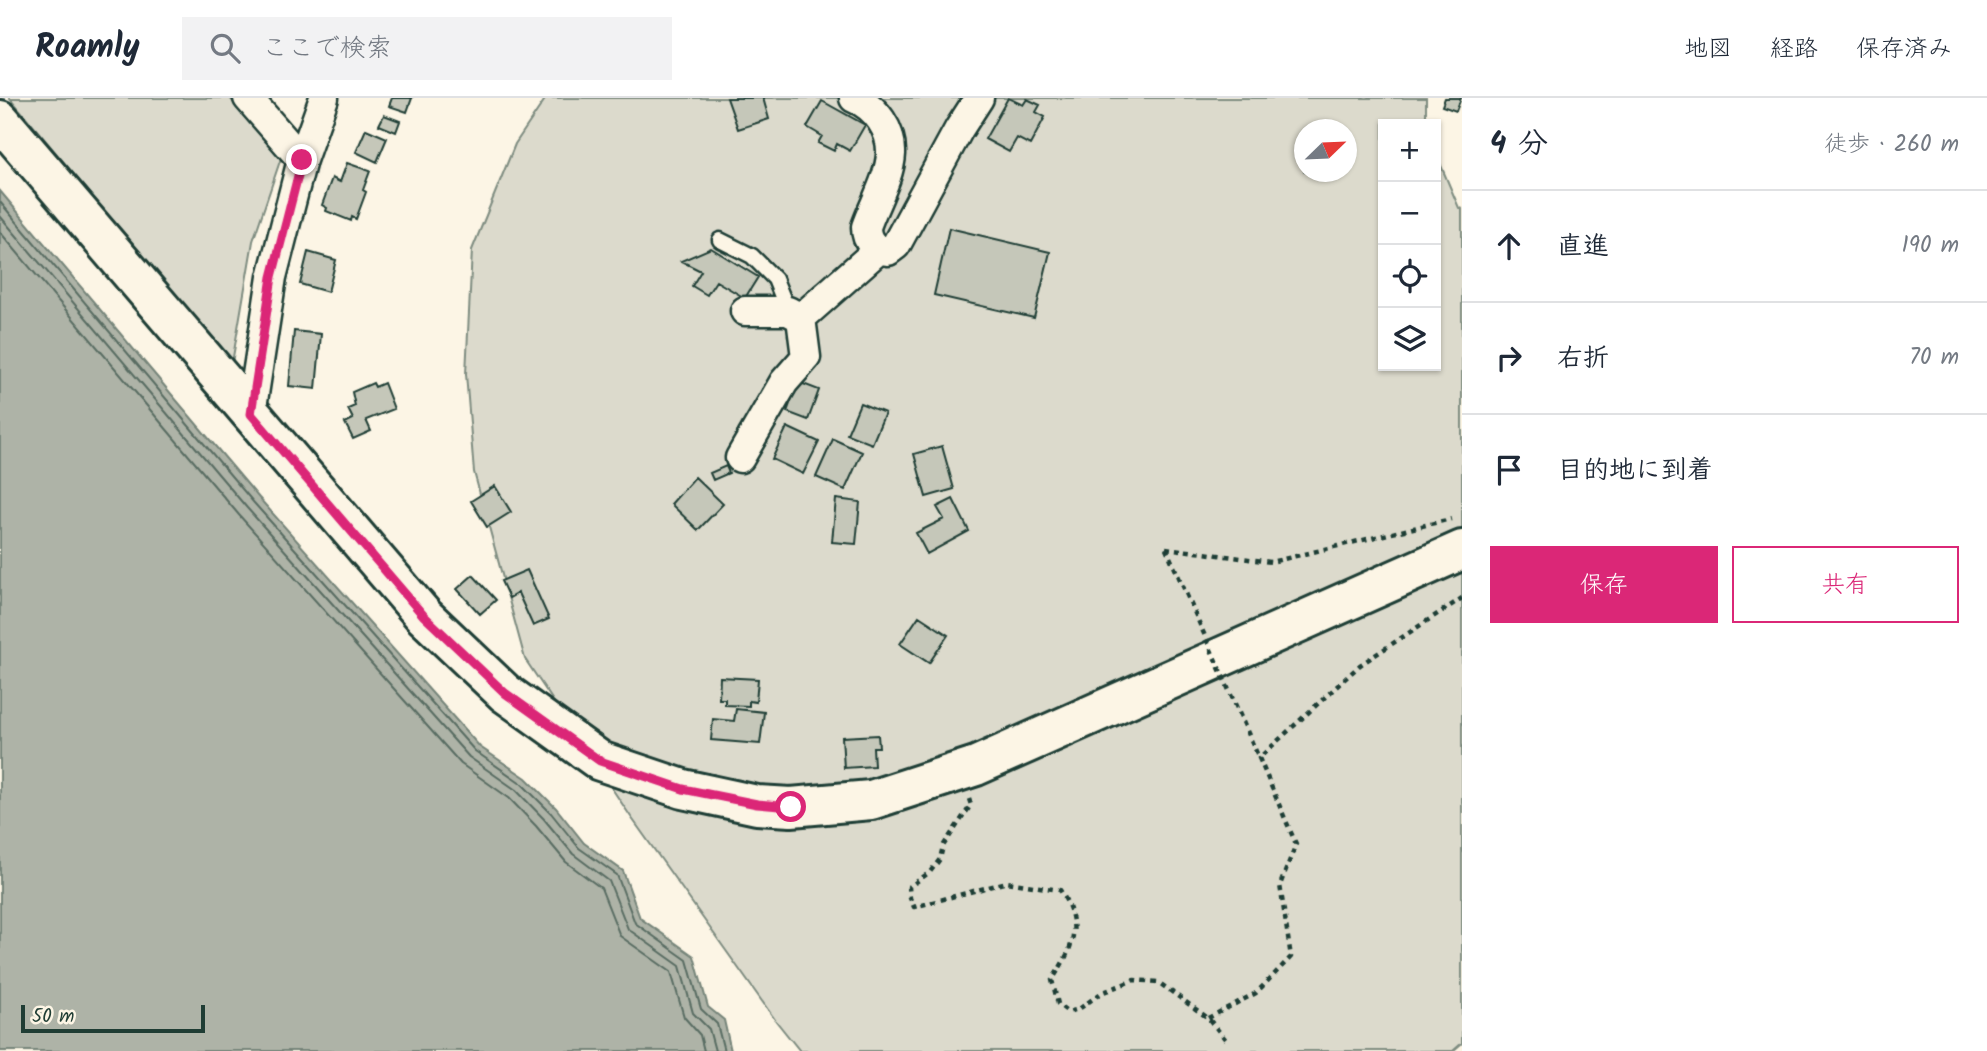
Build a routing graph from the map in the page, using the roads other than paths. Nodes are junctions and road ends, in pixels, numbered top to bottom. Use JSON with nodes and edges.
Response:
{"nodes":[{"id":1,"x":248,"y":98,"type":"edge"},
{"id":2,"x":324,"y":98,"type":"edge"},
{"id":3,"x":854,"y":98,"type":"edge"},
{"id":4,"x":979,"y":98,"type":"edge"},
{"id":5,"x":0,"y":120,"type":"edge"},
{"id":6,"x":302,"y":160,"type":"junction"},
{"id":7,"x":720,"y":240,"type":"dead end"},
{"id":8,"x":878,"y":250,"type":"junction"},
{"id":9,"x":745,"y":311,"type":"dead end"},
{"id":10,"x":795,"y":315,"type":"junction"},
{"id":11,"x":251,"y":414,"type":"junction"},
{"id":12,"x":740,"y":458,"type":"dead end"},
{"id":13,"x":1462,"y":550,"type":"edge"}],
"edges":[{"from":1,"to":6,"type":"street"},
{"from":2,"to":6,"type":"street"},
{"from":3,"to":8,"type":"street"},
{"from":4,"to":8,"type":"street"},
{"from":5,"to":11,"type":"street"},
{"from":6,"to":11,"type":"street"},
{"from":7,"to":10,"type":"lane"},
{"from":8,"to":10,"type":"street"},
{"from":9,"to":10,"type":"street"},
{"from":10,"to":12,"type":"street"},
{"from":11,"to":13,"type":"street"}]}
